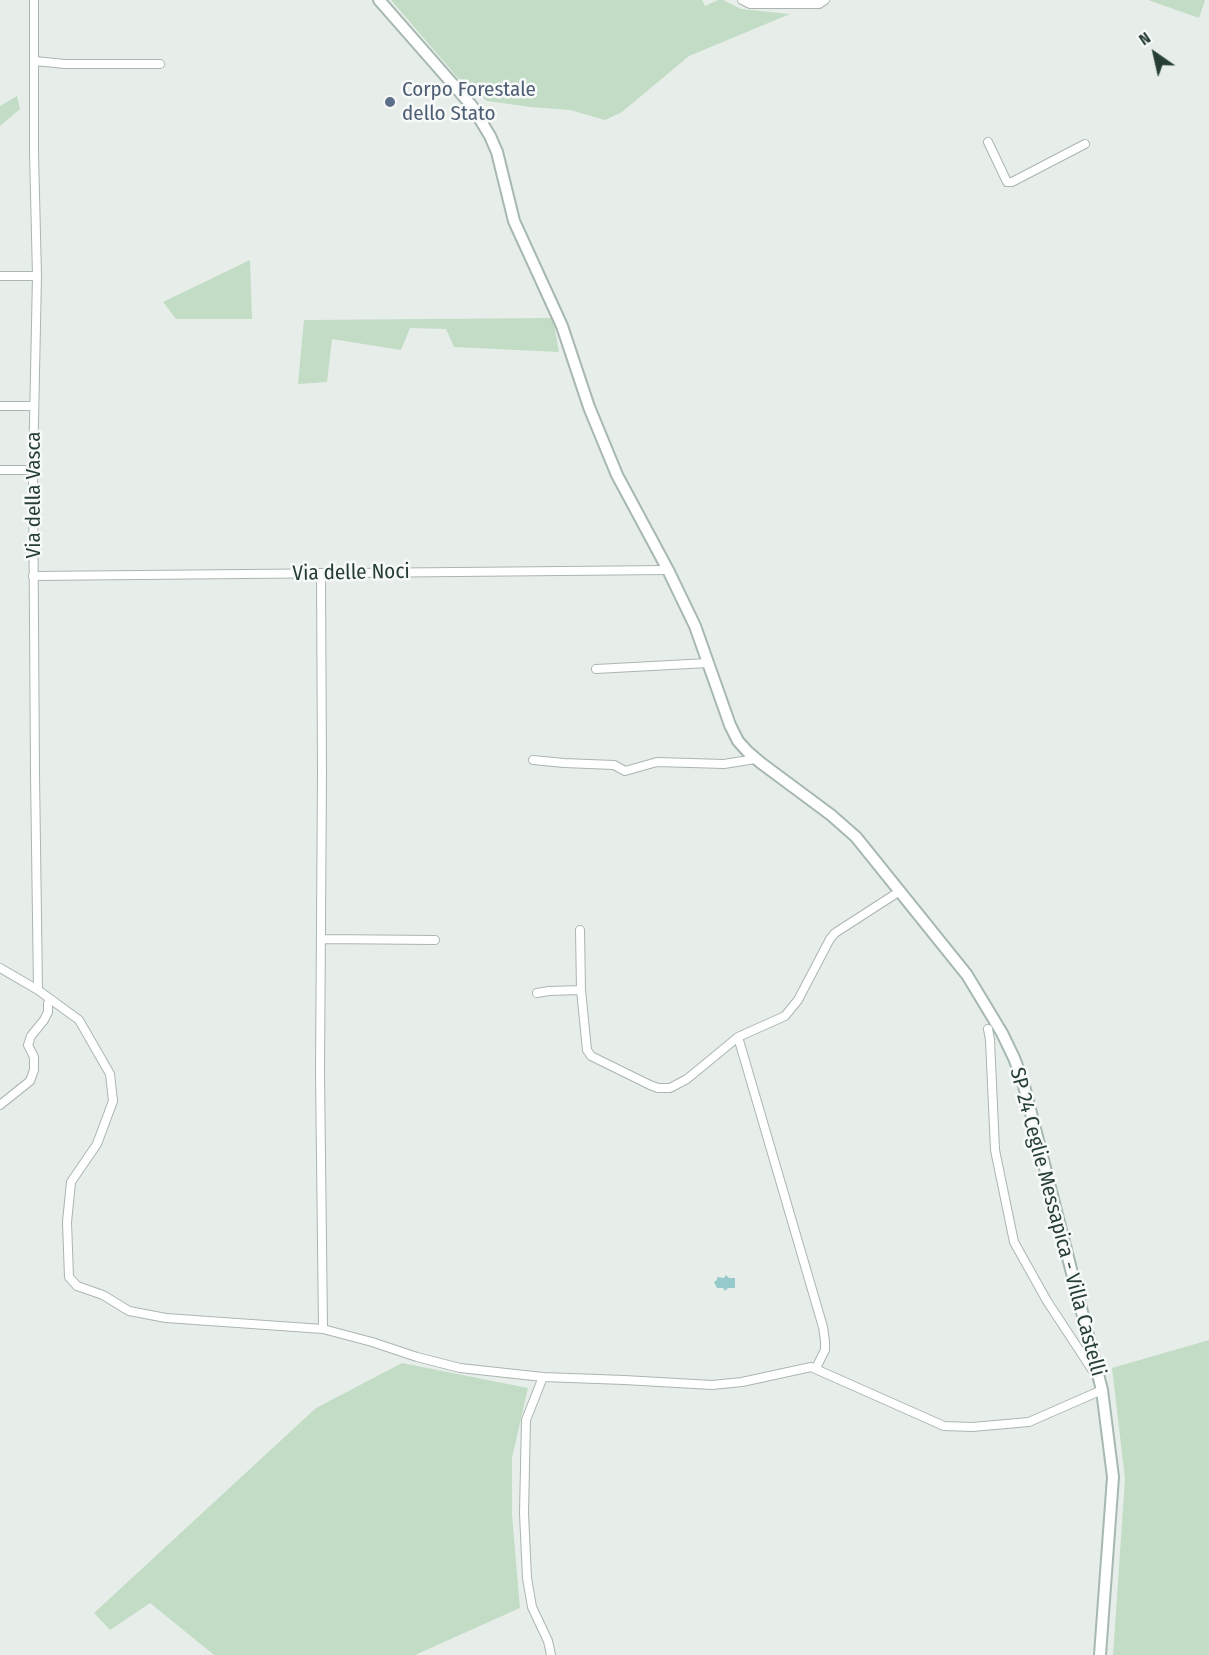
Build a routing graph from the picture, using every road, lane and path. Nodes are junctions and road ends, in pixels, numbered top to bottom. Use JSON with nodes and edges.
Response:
{"nodes":[{"id":1,"x":34,"y":0,"type":"edge"},
{"id":2,"x":379,"y":0,"type":"edge"},
{"id":3,"x":742,"y":0,"type":"edge"},
{"id":4,"x":825,"y":0,"type":"edge"},
{"id":5,"x":35,"y":61,"type":"junction"},
{"id":6,"x":160,"y":64,"type":"dead end"},
{"id":7,"x":988,"y":142,"type":"dead end"},
{"id":8,"x":1085,"y":144,"type":"dead end"},
{"id":9,"x":0,"y":276,"type":"edge"},
{"id":10,"x":37,"y":276,"type":"junction"},
{"id":11,"x":0,"y":406,"type":"edge"},
{"id":12,"x":34,"y":406,"type":"junction"},
{"id":13,"x":0,"y":470,"type":"edge"},
{"id":14,"x":33,"y":470,"type":"junction"},
{"id":15,"x":668,"y":570,"type":"junction"},
{"id":16,"x":321,"y":573,"type":"junction"},
{"id":17,"x":33,"y":576,"type":"junction"},
{"id":18,"x":708,"y":663,"type":"junction"},
{"id":19,"x":596,"y":669,"type":"dead end"},
{"id":20,"x":755,"y":759,"type":"junction"},
{"id":21,"x":532,"y":760,"type":"dead end"},
{"id":22,"x":900,"y":891,"type":"junction"},
{"id":23,"x":580,"y":930,"type":"dead end"},
{"id":24,"x":321,"y":939,"type":"junction"},
{"id":25,"x":435,"y":940,"type":"dead end"},
{"id":26,"x":0,"y":968,"type":"edge"},
{"id":27,"x":38,"y":990,"type":"junction"},
{"id":28,"x":581,"y":990,"type":"junction"},
{"id":29,"x":537,"y":993,"type":"dead end"},
{"id":30,"x":52,"y":1000,"type":"junction"},
{"id":31,"x":988,"y":1029,"type":"dead end"},
{"id":32,"x":1002,"y":1033,"type":"junction"},
{"id":33,"x":738,"y":1037,"type":"junction"},
{"id":34,"x":990,"y":1040,"type":"junction"},
{"id":35,"x":0,"y":1105,"type":"edge"},
{"id":36,"x":322,"y":1329,"type":"junction"},
{"id":37,"x":816,"y":1368,"type":"junction"},
{"id":38,"x":543,"y":1377,"type":"junction"},
{"id":39,"x":1101,"y":1385,"type":"junction"},
{"id":40,"x":551,"y":1655,"type":"edge"},
{"id":41,"x":1100,"y":1655,"type":"edge"}],
"edges":[{"from":1,"to":5,"type":"street","name":"Via della Vasca"},
{"from":2,"to":15,"type":"main road","name":"SP 24 Ceglie Messapica - Villa Castelli"},
{"from":3,"to":4,"type":"street"},
{"from":5,"to":6,"type":"street"},
{"from":5,"to":10,"type":"street","name":"Via della Vasca"},
{"from":7,"to":8,"type":"street"},
{"from":9,"to":10,"type":"street"},
{"from":10,"to":12,"type":"street","name":"Via della Vasca"},
{"from":11,"to":12,"type":"street"},
{"from":12,"to":14,"type":"street","name":"Via della Vasca"},
{"from":13,"to":14,"type":"street"},
{"from":14,"to":17,"type":"street","name":"Via della Vasca"},
{"from":15,"to":16,"type":"street","name":"Via delle Noci"},
{"from":15,"to":18,"type":"main road","name":"SP 24 Ceglie Messapica - Villa Castelli"},
{"from":16,"to":17,"type":"street","name":"Via delle Noci"},
{"from":16,"to":24,"type":"street"},
{"from":17,"to":27,"type":"street","name":"Via della Vasca"},
{"from":18,"to":19,"type":"street"},
{"from":18,"to":20,"type":"main road","name":"SP 24 Ceglie Messapica - Villa Castelli"},
{"from":20,"to":21,"type":"street"},
{"from":20,"to":22,"type":"main road","name":"SP 24 Ceglie Messapica - Villa Castelli"},
{"from":22,"to":32,"type":"main road","name":"SP 24 Ceglie Messapica - Villa Castelli"},
{"from":22,"to":33,"type":"street"},
{"from":23,"to":28,"type":"street"},
{"from":24,"to":25,"type":"street"},
{"from":24,"to":36,"type":"street"},
{"from":26,"to":27,"type":"street"},
{"from":27,"to":30,"type":"street"},
{"from":28,"to":29,"type":"street"},
{"from":28,"to":33,"type":"street"},
{"from":30,"to":35,"type":"street"},
{"from":30,"to":36,"type":"street"},
{"from":31,"to":34,"type":"street"},
{"from":32,"to":34,"type":"street"},
{"from":32,"to":39,"type":"main road","name":"SP 24 Ceglie Messapica - Villa Castelli"},
{"from":33,"to":37,"type":"street"},
{"from":34,"to":39,"type":"street"},
{"from":36,"to":38,"type":"street"},
{"from":37,"to":38,"type":"street"},
{"from":37,"to":39,"type":"street"},
{"from":38,"to":40,"type":"street"},
{"from":39,"to":41,"type":"main road","name":"SP 24 Ceglie Messapica - Villa Castelli"}]}
